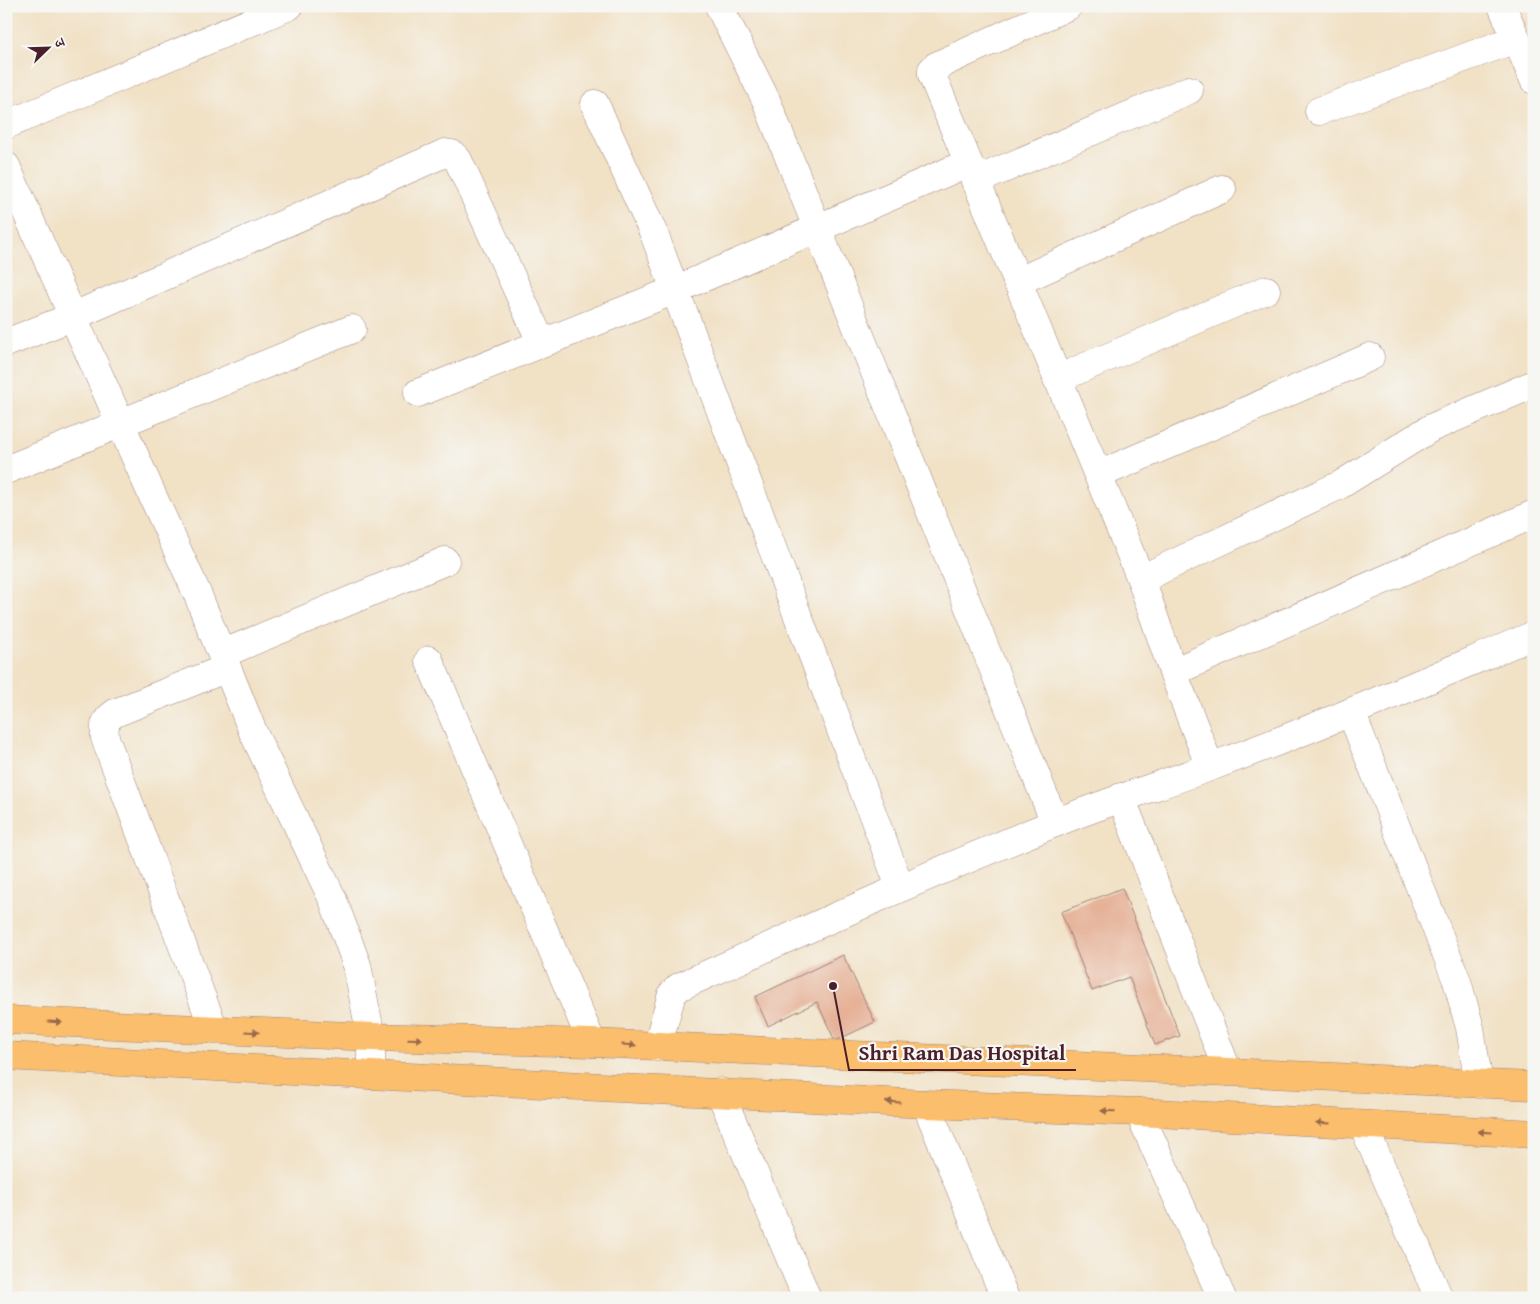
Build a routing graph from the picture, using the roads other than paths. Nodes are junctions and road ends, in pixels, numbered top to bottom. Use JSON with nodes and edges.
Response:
{"nodes":[{"id":1,"x":289,"y":6,"type":"edge"},
{"id":2,"x":719,"y":6,"type":"edge"},
{"id":3,"x":1068,"y":6,"type":"edge"},
{"id":4,"x":1502,"y":6,"type":"edge"},
{"id":5,"x":1013,"y":17,"type":"edge"},
{"id":6,"x":1516,"y":39,"type":"junction"},
{"id":7,"x":1534,"y":80,"type":"edge"},
{"id":8,"x":1189,"y":90,"type":"dead end"},
{"id":9,"x":596,"y":104,"type":"dead end"},
{"id":10,"x":1319,"y":111,"type":"dead end"},
{"id":11,"x":6,"y":125,"type":"edge"},
{"id":12,"x":6,"y":166,"type":"edge"},
{"id":13,"x":971,"y":172,"type":"junction"},
{"id":14,"x":1222,"y":189,"type":"dead end"},
{"id":15,"x":818,"y":228,"type":"junction"},
{"id":16,"x":1017,"y":282,"type":"junction"},
{"id":17,"x":675,"y":290,"type":"junction"},
{"id":18,"x":1266,"y":290,"type":"dead end"},
{"id":19,"x":74,"y":316,"type":"junction"},
{"id":20,"x":352,"y":328,"type":"dead end"},
{"id":21,"x":6,"y":343,"type":"edge"},
{"id":22,"x":542,"y":344,"type":"junction"},
{"id":23,"x":1370,"y":357,"type":"dead end"},
{"id":24,"x":1057,"y":379,"type":"junction"},
{"id":25,"x":1534,"y":384,"type":"edge"},
{"id":26,"x":418,"y":393,"type":"dead end"},
{"id":27,"x":121,"y":424,"type":"junction"},
{"id":28,"x":6,"y":470,"type":"edge"},
{"id":29,"x":1098,"y":476,"type":"junction"},
{"id":30,"x":1534,"y":514,"type":"edge"},
{"id":31,"x":445,"y":561,"type":"dead end"},
{"id":32,"x":1141,"y":579,"type":"junction"},
{"id":33,"x":1534,"y":635,"type":"edge"},
{"id":34,"x":429,"y":660,"type":"dead end"},
{"id":35,"x":224,"y":661,"type":"junction"},
{"id":36,"x":1173,"y":672,"type":"junction"},
{"id":37,"x":1350,"y":712,"type":"junction"},
{"id":38,"x":1210,"y":767,"type":"junction"},
{"id":39,"x":1121,"y":797,"type":"junction"},
{"id":40,"x":1056,"y":823,"type":"junction"},
{"id":41,"x":900,"y":887,"type":"junction"},
{"id":42,"x":6,"y":1020,"type":"edge"},
{"id":43,"x":214,"y":1030,"type":"junction"},
{"id":44,"x":371,"y":1037,"type":"junction"},
{"id":45,"x":592,"y":1044,"type":"junction"},
{"id":46,"x":657,"y":1047,"type":"junction"},
{"id":47,"x":6,"y":1056,"type":"edge"},
{"id":48,"x":1228,"y":1072,"type":"junction"},
{"id":49,"x":371,"y":1075,"type":"junction"},
{"id":50,"x":1479,"y":1084,"type":"junction"},
{"id":51,"x":1534,"y":1086,"type":"edge"},
{"id":52,"x":720,"y":1092,"type":"junction"},
{"id":53,"x":926,"y":1104,"type":"junction"},
{"id":54,"x":1140,"y":1112,"type":"junction"},
{"id":55,"x":1363,"y":1125,"type":"junction"},
{"id":56,"x":1534,"y":1134,"type":"edge"},
{"id":57,"x":807,"y":1298,"type":"edge"},
{"id":58,"x":1005,"y":1298,"type":"edge"},
{"id":59,"x":1222,"y":1298,"type":"edge"},
{"id":60,"x":1439,"y":1298,"type":"edge"}],
"edges":[{"from":1,"to":11,"type":"street"},
{"from":2,"to":15,"type":"street"},
{"from":3,"to":5,"type":"street"},
{"from":4,"to":6,"type":"street"},
{"from":5,"to":13,"type":"street"},
{"from":6,"to":7,"type":"street"},
{"from":6,"to":10,"type":"street"},
{"from":8,"to":13,"type":"street"},
{"from":9,"to":17,"type":"street"},
{"from":12,"to":19,"type":"street"},
{"from":13,"to":15,"type":"street"},
{"from":13,"to":16,"type":"street"},
{"from":14,"to":16,"type":"street"},
{"from":15,"to":17,"type":"street"},
{"from":15,"to":40,"type":"street"},
{"from":16,"to":24,"type":"street"},
{"from":17,"to":22,"type":"street"},
{"from":17,"to":41,"type":"street"},
{"from":18,"to":24,"type":"street"},
{"from":19,"to":21,"type":"street"},
{"from":19,"to":22,"type":"street"},
{"from":19,"to":27,"type":"street"},
{"from":20,"to":27,"type":"street"},
{"from":22,"to":26,"type":"street"},
{"from":23,"to":29,"type":"street"},
{"from":24,"to":29,"type":"street"},
{"from":25,"to":32,"type":"street"},
{"from":27,"to":28,"type":"street"},
{"from":27,"to":35,"type":"street"},
{"from":29,"to":32,"type":"street"},
{"from":30,"to":36,"type":"street"},
{"from":31,"to":35,"type":"street"},
{"from":32,"to":36,"type":"street"},
{"from":33,"to":37,"type":"street"},
{"from":34,"to":45,"type":"street"},
{"from":35,"to":43,"type":"street"},
{"from":35,"to":44,"type":"street"},
{"from":36,"to":38,"type":"street"},
{"from":37,"to":38,"type":"street"},
{"from":37,"to":50,"type":"street"},
{"from":38,"to":39,"type":"street"},
{"from":39,"to":40,"type":"street"},
{"from":39,"to":48,"type":"street"},
{"from":40,"to":41,"type":"street"},
{"from":41,"to":46,"type":"street"},
{"from":42,"to":43,"type":"main road","one_way":true},
{"from":43,"to":44,"type":"main road","one_way":true},
{"from":44,"to":45,"type":"main road","one_way":true},
{"from":44,"to":49,"type":"street"},
{"from":45,"to":46,"type":"main road","one_way":true},
{"from":46,"to":48,"type":"main road"},
{"from":47,"to":49,"type":"main road"},
{"from":48,"to":50,"type":"main road"},
{"from":49,"to":52,"type":"main road"},
{"from":50,"to":51,"type":"main road"},
{"from":53,"to":52,"type":"main road","one_way":true},
{"from":52,"to":57,"type":"street"},
{"from":54,"to":53,"type":"main road","one_way":true},
{"from":53,"to":58,"type":"street"},
{"from":55,"to":54,"type":"main road","one_way":true},
{"from":54,"to":59,"type":"street"},
{"from":56,"to":55,"type":"main road","one_way":true},
{"from":55,"to":60,"type":"street"}]}
